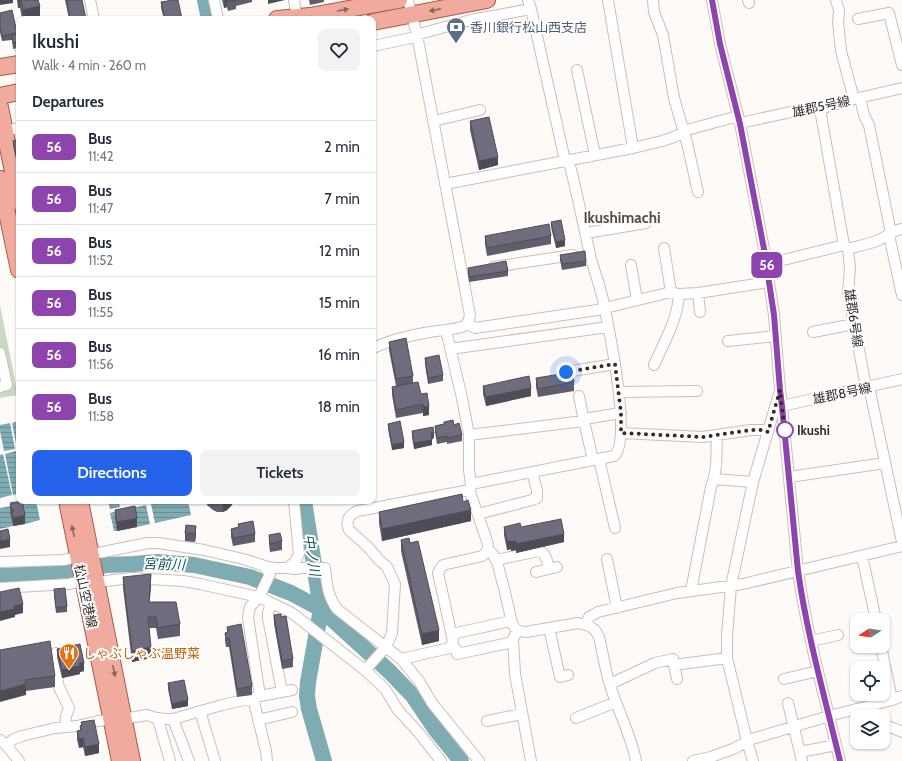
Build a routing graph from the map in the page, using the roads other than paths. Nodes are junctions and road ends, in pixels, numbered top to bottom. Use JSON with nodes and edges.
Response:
{"nodes":[{"id":1,"x":90,"y":0,"type":"edge"},
{"id":2,"x":214,"y":0,"type":"edge"},
{"id":3,"x":294,"y":0,"type":"edge"},
{"id":4,"x":399,"y":0,"type":"edge"},
{"id":5,"x":487,"y":0,"type":"edge"},
{"id":6,"x":608,"y":0,"type":"edge"},
{"id":7,"x":652,"y":0,"type":"edge"},
{"id":8,"x":712,"y":0,"type":"edge"},
{"id":9,"x":836,"y":0,"type":"edge"},
{"id":10,"x":530,"y":5,"type":"edge"},
{"id":11,"x":409,"y":7,"type":"edge"},
{"id":12,"x":93,"y":16,"type":"edge"},
{"id":13,"x":217,"y":16,"type":"edge"},
{"id":14,"x":298,"y":16,"type":"edge"},
{"id":15,"x":309,"y":16,"type":"edge"},
{"id":16,"x":858,"y":19,"type":"dead end"},
{"id":17,"x":376,"y":21,"type":"edge"},
{"id":18,"x":898,"y":29,"type":"edge"},
{"id":19,"x":417,"y":35,"type":"junction"},
{"id":20,"x":376,"y":45,"type":"edge"},
{"id":21,"x":16,"y":64,"type":"edge"},
{"id":22,"x":902,"y":65,"type":"edge"},
{"id":23,"x":0,"y":67,"type":"edge"},
{"id":24,"x":577,"y":70,"type":"dead end"},
{"id":25,"x":902,"y":88,"type":"edge"},
{"id":26,"x":16,"y":93,"type":"edge"},
{"id":27,"x":0,"y":96,"type":"edge"},
{"id":28,"x":857,"y":98,"type":"junction"},
{"id":29,"x":0,"y":108,"type":"edge"},
{"id":30,"x":820,"y":109,"type":"junction"},
{"id":31,"x":480,"y":110,"type":"dead end"},
{"id":32,"x":739,"y":120,"type":"junction"},
{"id":33,"x":434,"y":121,"type":"junction"},
{"id":34,"x":12,"y":129,"type":"edge"},
{"id":35,"x":683,"y":132,"type":"junction"},
{"id":36,"x":633,"y":148,"type":"junction"},
{"id":37,"x":595,"y":156,"type":"junction"},
{"id":38,"x":567,"y":161,"type":"junction"},
{"id":39,"x":16,"y":171,"type":"edge"},
{"id":40,"x":0,"y":179,"type":"edge"},
{"id":41,"x":445,"y":184,"type":"junction"},
{"id":42,"x":698,"y":192,"type":"dead end"},
{"id":43,"x":646,"y":223,"type":"dead end"},
{"id":44,"x":902,"y":228,"type":"edge"},
{"id":45,"x":586,"y":233,"type":"junction"},
{"id":46,"x":890,"y":234,"type":"junction"},
{"id":47,"x":846,"y":247,"type":"junction"},
{"id":48,"x":664,"y":248,"type":"dead end"},
{"id":49,"x":590,"y":253,"type":"junction"},
{"id":50,"x":16,"y":256,"type":"edge"},
{"id":51,"x":898,"y":261,"type":"edge"},
{"id":52,"x":767,"y":264,"type":"junction"},
{"id":53,"x":631,"y":265,"type":"dead end"},
{"id":54,"x":484,"y":268,"type":"edge"},
{"id":55,"x":769,"y":282,"type":"junction"},
{"id":56,"x":675,"y":293,"type":"junction"},
{"id":57,"x":698,"y":293,"type":"junction"},
{"id":58,"x":902,"y":295,"type":"edge"},
{"id":59,"x":637,"y":300,"type":"junction"},
{"id":60,"x":604,"y":308,"type":"junction"},
{"id":61,"x":700,"y":312,"type":"dead end"},
{"id":62,"x":467,"y":324,"type":"junction"},
{"id":63,"x":854,"y":324,"type":"junction"},
{"id":64,"x":608,"y":327,"type":"junction"},
{"id":65,"x":446,"y":330,"type":"junction"},
{"id":66,"x":813,"y":332,"type":"dead end"},
{"id":67,"x":775,"y":336,"type":"junction"},
{"id":68,"x":728,"y":341,"type":"dead end"},
{"id":69,"x":376,"y":345,"type":"edge"},
{"id":70,"x":450,"y":349,"type":"junction"},
{"id":71,"x":0,"y":353,"type":"edge"},
{"id":72,"x":615,"y":364,"type":"junction"},
{"id":73,"x":654,"y":365,"type":"dead end"},
{"id":74,"x":566,"y":372,"type":"edge"},
{"id":75,"x":902,"y":379,"type":"edge"},
{"id":76,"x":0,"y":387,"type":"edge"},
{"id":77,"x":867,"y":387,"type":"junction"},
{"id":78,"x":780,"y":390,"type":"junction"},
{"id":79,"x":697,"y":391,"type":"dead end"},
{"id":80,"x":619,"y":392,"type":"junction"},
{"id":81,"x":579,"y":396,"type":"dead end"},
{"id":82,"x":782,"y":406,"type":"junction"},
{"id":83,"x":621,"y":413,"type":"junction"},
{"id":84,"x":584,"y":420,"type":"junction"},
{"id":85,"x":768,"y":432,"type":"junction"},
{"id":86,"x":621,"y":433,"type":"junction"},
{"id":87,"x":469,"y":435,"type":"junction"},
{"id":88,"x":717,"y":435,"type":"junction"},
{"id":89,"x":596,"y":459,"type":"junction"},
{"id":90,"x":885,"y":463,"type":"junction"},
{"id":91,"x":532,"y":472,"type":"junction"},
{"id":92,"x":789,"y":477,"type":"junction"},
{"id":93,"x":714,"y":479,"type":"junction"},
{"id":94,"x":753,"y":482,"type":"junction"},
{"id":95,"x":470,"y":487,"type":"junction"},
{"id":96,"x":68,"y":504,"type":"edge"},
{"id":97,"x":80,"y":504,"type":"edge"},
{"id":98,"x":294,"y":504,"type":"edge"},
{"id":99,"x":478,"y":514,"type":"junction"},
{"id":100,"x":615,"y":528,"type":"dead end"},
{"id":101,"x":902,"y":542,"type":"edge"},
{"id":102,"x":902,"y":546,"type":"edge"},
{"id":103,"x":488,"y":550,"type":"junction"},
{"id":104,"x":862,"y":556,"type":"junction"},
{"id":105,"x":85,"y":558,"type":"junction"},
{"id":106,"x":496,"y":560,"type":"junction"},
{"id":107,"x":607,"y":560,"type":"dead end"},
{"id":108,"x":0,"y":562,"type":"edge"},
{"id":109,"x":287,"y":568,"type":"junction"},
{"id":110,"x":267,"y":570,"type":"junction"},
{"id":111,"x":798,"y":571,"type":"junction"},
{"id":112,"x":536,"y":572,"type":"dead end"},
{"id":113,"x":90,"y":580,"type":"junction"},
{"id":114,"x":731,"y":586,"type":"junction"},
{"id":115,"x":0,"y":588,"type":"edge"},
{"id":116,"x":691,"y":591,"type":"junction"},
{"id":117,"x":259,"y":597,"type":"junction"},
{"id":118,"x":270,"y":603,"type":"junction"},
{"id":119,"x":617,"y":608,"type":"junction"},
{"id":120,"x":874,"y":613,"type":"edge"},
{"id":121,"x":511,"y":622,"type":"junction"},
{"id":122,"x":586,"y":624,"type":"junction"},
{"id":123,"x":549,"y":628,"type":"junction"},
{"id":124,"x":517,"y":631,"type":"junction"},
{"id":125,"x":452,"y":634,"type":"junction"},
{"id":126,"x":838,"y":635,"type":"dead end"},
{"id":127,"x":811,"y":641,"type":"junction"},
{"id":128,"x":513,"y":642,"type":"junction"},
{"id":129,"x":452,"y":645,"type":"junction"},
{"id":130,"x":384,"y":649,"type":"junction"},
{"id":131,"x":56,"y":653,"type":"edge"},
{"id":132,"x":882,"y":653,"type":"edge"},
{"id":133,"x":728,"y":658,"type":"junction"},
{"id":134,"x":401,"y":659,"type":"junction"},
{"id":135,"x":674,"y":665,"type":"junction"},
{"id":136,"x":367,"y":669,"type":"junction"},
{"id":137,"x":818,"y":671,"type":"junction"},
{"id":138,"x":568,"y":675,"type":"dead end"},
{"id":139,"x":677,"y":679,"type":"dead end"},
{"id":140,"x":784,"y":679,"type":"dead end"},
{"id":141,"x":610,"y":684,"type":"junction"},
{"id":142,"x":902,"y":696,"type":"edge"},
{"id":143,"x":257,"y":697,"type":"junction"},
{"id":144,"x":892,"y":700,"type":"junction"},
{"id":145,"x":616,"y":702,"type":"junction"},
{"id":146,"x":788,"y":703,"type":"dead end"},
{"id":147,"x":861,"y":708,"type":"joint"},
{"id":148,"x":200,"y":711,"type":"junction"},
{"id":149,"x":292,"y":712,"type":"dead end"},
{"id":150,"x":522,"y":714,"type":"junction"},
{"id":151,"x":829,"y":716,"type":"junction"},
{"id":152,"x":159,"y":718,"type":"junction"},
{"id":153,"x":576,"y":718,"type":"dead end"},
{"id":154,"x":118,"y":719,"type":"junction"},
{"id":155,"x":173,"y":719,"type":"junction"},
{"id":156,"x":258,"y":720,"type":"junction"},
{"id":157,"x":487,"y":721,"type":"dead end"},
{"id":158,"x":794,"y":726,"type":"junction"},
{"id":159,"x":66,"y":727,"type":"junction"},
{"id":160,"x":890,"y":727,"type":"edge"},
{"id":161,"x":902,"y":732,"type":"edge"},
{"id":162,"x":747,"y":741,"type":"junction"},
{"id":163,"x":3,"y":742,"type":"edge"},
{"id":164,"x":836,"y":744,"type":"junction"},
{"id":165,"x":801,"y":757,"type":"edge"},
{"id":166,"x":712,"y":759,"type":"edge"},
{"id":167,"x":19,"y":761,"type":"edge"},
{"id":168,"x":120,"y":761,"type":"edge"},
{"id":169,"x":132,"y":761,"type":"edge"},
{"id":170,"x":170,"y":761,"type":"edge"},
{"id":171,"x":189,"y":761,"type":"edge"},
{"id":172,"x":216,"y":761,"type":"edge"},
{"id":173,"x":267,"y":761,"type":"edge"},
{"id":174,"x":441,"y":761,"type":"edge"},
{"id":175,"x":479,"y":761,"type":"edge"},
{"id":176,"x":531,"y":761,"type":"edge"},
{"id":177,"x":636,"y":761,"type":"edge"},
{"id":178,"x":693,"y":761,"type":"edge"},
{"id":179,"x":753,"y":761,"type":"edge"},
{"id":180,"x":840,"y":761,"type":"edge"}],
"edges":[{"from":1,"to":12,"type":"street"},
{"from":2,"to":13,"type":"street"},
{"from":3,"to":14,"type":"street"},
{"from":15,"to":4,"type":"main road","one_way":true},
{"from":5,"to":11,"type":"main road","one_way":true},
{"from":6,"to":36,"type":"street"},
{"from":7,"to":35,"type":"street"},
{"from":8,"to":32,"type":"street"},
{"from":9,"to":28,"type":"street"},
{"from":10,"to":19,"type":"street"},
{"from":10,"to":38,"type":"street"},
{"from":11,"to":17,"type":"main road"},
{"from":11,"to":19,"type":"street"},
{"from":16,"to":18,"type":"street"},
{"from":18,"to":22,"type":"street"},
{"from":19,"to":20,"type":"street"},
{"from":19,"to":33,"type":"street"},
{"from":21,"to":23,"type":"main road"},
{"from":24,"to":37,"type":"street"},
{"from":25,"to":28,"type":"street","name":"雄郡5号線"},
{"from":26,"to":27,"type":"main road"},
{"from":28,"to":30,"type":"street","name":"雄郡5号線"},
{"from":28,"to":46,"type":"street"},
{"from":29,"to":34,"type":"main road"},
{"from":30,"to":32,"type":"street","name":"雄郡5号線"},
{"from":30,"to":47,"type":"street","name":"雄郡6号線"},
{"from":31,"to":33,"type":"street"},
{"from":32,"to":35,"type":"street","name":"雄郡5号線"},
{"from":32,"to":52,"type":"street"},
{"from":33,"to":41,"type":"street"},
{"from":34,"to":39,"type":"main road"},
{"from":35,"to":36,"type":"street","name":"雄郡5号線"},
{"from":35,"to":42,"type":"street"},
{"from":36,"to":37,"type":"street","name":"雄郡5号線"},
{"from":37,"to":38,"type":"street","name":"雄郡5号線"},
{"from":38,"to":41,"type":"street","name":"雄郡5号線"},
{"from":38,"to":45,"type":"street"},
{"from":40,"to":50,"type":"main road"},
{"from":41,"to":62,"type":"street"},
{"from":43,"to":45,"type":"street"},
{"from":44,"to":46,"type":"street"},
{"from":45,"to":49,"type":"street"},
{"from":46,"to":47,"type":"street"},
{"from":46,"to":51,"type":"street"},
{"from":47,"to":52,"type":"street"},
{"from":47,"to":63,"type":"street","name":"雄郡6号線"},
{"from":48,"to":56,"type":"street"},
{"from":49,"to":54,"type":"street"},
{"from":49,"to":60,"type":"street"},
{"from":51,"to":58,"type":"street"},
{"from":52,"to":55,"type":"street"},
{"from":53,"to":59,"type":"street"},
{"from":55,"to":57,"type":"street"},
{"from":55,"to":67,"type":"street"},
{"from":56,"to":57,"type":"street"},
{"from":56,"to":59,"type":"street"},
{"from":56,"to":73,"type":"street"},
{"from":57,"to":61,"type":"street"},
{"from":59,"to":60,"type":"street"},
{"from":60,"to":62,"type":"street"},
{"from":60,"to":64,"type":"street"},
{"from":62,"to":65,"type":"street"},
{"from":63,"to":66,"type":"street"},
{"from":63,"to":77,"type":"street","name":"雄郡6号線"},
{"from":64,"to":70,"type":"street"},
{"from":64,"to":72,"type":"street"},
{"from":65,"to":69,"type":"street"},
{"from":65,"to":70,"type":"street"},
{"from":67,"to":68,"type":"street"},
{"from":67,"to":78,"type":"street"},
{"from":70,"to":87,"type":"street"},
{"from":71,"to":76,"type":"street"},
{"from":72,"to":74,"type":"street"},
{"from":72,"to":80,"type":"street"},
{"from":75,"to":77,"type":"street","name":"雄郡8号線"},
{"from":77,"to":82,"type":"street","name":"雄郡8号線"},
{"from":77,"to":90,"type":"street","name":"雄郡6号線"},
{"from":78,"to":82,"type":"street"},
{"from":78,"to":85,"type":"street"},
{"from":79,"to":80,"type":"street"},
{"from":80,"to":83,"type":"street"},
{"from":81,"to":84,"type":"street"},
{"from":82,"to":92,"type":"street"},
{"from":83,"to":84,"type":"street"},
{"from":83,"to":86,"type":"street"},
{"from":84,"to":87,"type":"street"},
{"from":84,"to":89,"type":"street"},
{"from":85,"to":88,"type":"street"},
{"from":85,"to":94,"type":"street"},
{"from":86,"to":88,"type":"street"},
{"from":86,"to":89,"type":"street"},
{"from":87,"to":95,"type":"street"},
{"from":88,"to":93,"type":"street"},
{"from":89,"to":91,"type":"street"},
{"from":89,"to":100,"type":"street"},
{"from":90,"to":92,"type":"street"},
{"from":90,"to":101,"type":"street","name":"雄郡6号線"},
{"from":91,"to":95,"type":"street"},
{"from":91,"to":99,"type":"street"},
{"from":92,"to":111,"type":"street"},
{"from":93,"to":94,"type":"street"},
{"from":93,"to":116,"type":"street"},
{"from":94,"to":114,"type":"street"},
{"from":95,"to":99,"type":"street"},
{"from":95,"to":130,"type":"street"},
{"from":105,"to":96,"type":"main road","name":"松山空港線","one_way":true},
{"from":97,"to":105,"type":"main road","name":"松山空港線"},
{"from":98,"to":109,"type":"street"},
{"from":99,"to":103,"type":"street"},
{"from":102,"to":104,"type":"street"},
{"from":103,"to":106,"type":"street"},
{"from":103,"to":125,"type":"street"},
{"from":104,"to":111,"type":"street"},
{"from":104,"to":120,"type":"street"},
{"from":105,"to":108,"type":"street"},
{"from":105,"to":110,"type":"street"},
{"from":105,"to":113,"type":"main road","name":"松山空港線"},
{"from":106,"to":112,"type":"street"},
{"from":106,"to":121,"type":"street"},
{"from":107,"to":119,"type":"street"},
{"from":109,"to":110,"type":"street"},
{"from":109,"to":130,"type":"street"},
{"from":110,"to":117,"type":"street"},
{"from":111,"to":114,"type":"street"},
{"from":111,"to":127,"type":"street"},
{"from":113,"to":115,"type":"street"},
{"from":113,"to":117,"type":"street"},
{"from":113,"to":154,"type":"main road","name":"松山空港線"},
{"from":114,"to":116,"type":"street"},
{"from":114,"to":133,"type":"street"},
{"from":116,"to":119,"type":"street"},
{"from":117,"to":118,"type":"street"},
{"from":117,"to":143,"type":"street"},
{"from":118,"to":136,"type":"street"},
{"from":118,"to":143,"type":"street"},
{"from":119,"to":122,"type":"street"},
{"from":121,"to":124,"type":"street"},
{"from":121,"to":125,"type":"street"},
{"from":122,"to":123,"type":"street"},
{"from":122,"to":141,"type":"street"},
{"from":123,"to":124,"type":"street"},
{"from":123,"to":138,"type":"street"},
{"from":124,"to":128,"type":"street"},
{"from":125,"to":129,"type":"street"},
{"from":126,"to":127,"type":"street"},
{"from":127,"to":137,"type":"street"},
{"from":128,"to":129,"type":"street"},
{"from":128,"to":150,"type":"street"},
{"from":129,"to":134,"type":"street"},
{"from":130,"to":134,"type":"street"},
{"from":130,"to":136,"type":"street"},
{"from":131,"to":159,"type":"street"},
{"from":132,"to":144,"type":"street"},
{"from":133,"to":135,"type":"street"},
{"from":133,"to":162,"type":"street"},
{"from":134,"to":175,"type":"street"},
{"from":135,"to":139,"type":"street"},
{"from":135,"to":141,"type":"street"},
{"from":136,"to":174,"type":"street"},
{"from":137,"to":140,"type":"street"},
{"from":137,"to":151,"type":"street"},
{"from":141,"to":145,"type":"street"},
{"from":142,"to":144,"type":"street"},
{"from":143,"to":148,"type":"street"},
{"from":143,"to":156,"type":"street"},
{"from":144,"to":147,"type":"street"},
{"from":145,"to":153,"type":"street"},
{"from":145,"to":177,"type":"street"},
{"from":146,"to":158,"type":"street"},
{"from":147,"to":151,"type":"street"},
{"from":148,"to":155,"type":"street"},
{"from":148,"to":172,"type":"street"},
{"from":149,"to":156,"type":"street"},
{"from":150,"to":157,"type":"street"},
{"from":150,"to":176,"type":"street"},
{"from":151,"to":158,"type":"street"},
{"from":151,"to":164,"type":"street"},
{"from":152,"to":154,"type":"street"},
{"from":152,"to":155,"type":"street"},
{"from":152,"to":170,"type":"street"},
{"from":154,"to":159,"type":"street"},
{"from":154,"to":168,"type":"main road","name":"松山空港線"},
{"from":154,"to":169,"type":"main road","name":"松山空港線"},
{"from":155,"to":171,"type":"street"},
{"from":156,"to":173,"type":"street"},
{"from":158,"to":162,"type":"street"},
{"from":158,"to":165,"type":"street"},
{"from":159,"to":163,"type":"street"},
{"from":160,"to":161,"type":"street"},
{"from":162,"to":166,"type":"street"},
{"from":162,"to":179,"type":"street"},
{"from":163,"to":167,"type":"street"},
{"from":164,"to":165,"type":"street"},
{"from":164,"to":180,"type":"street"},
{"from":166,"to":178,"type":"street"}]}
